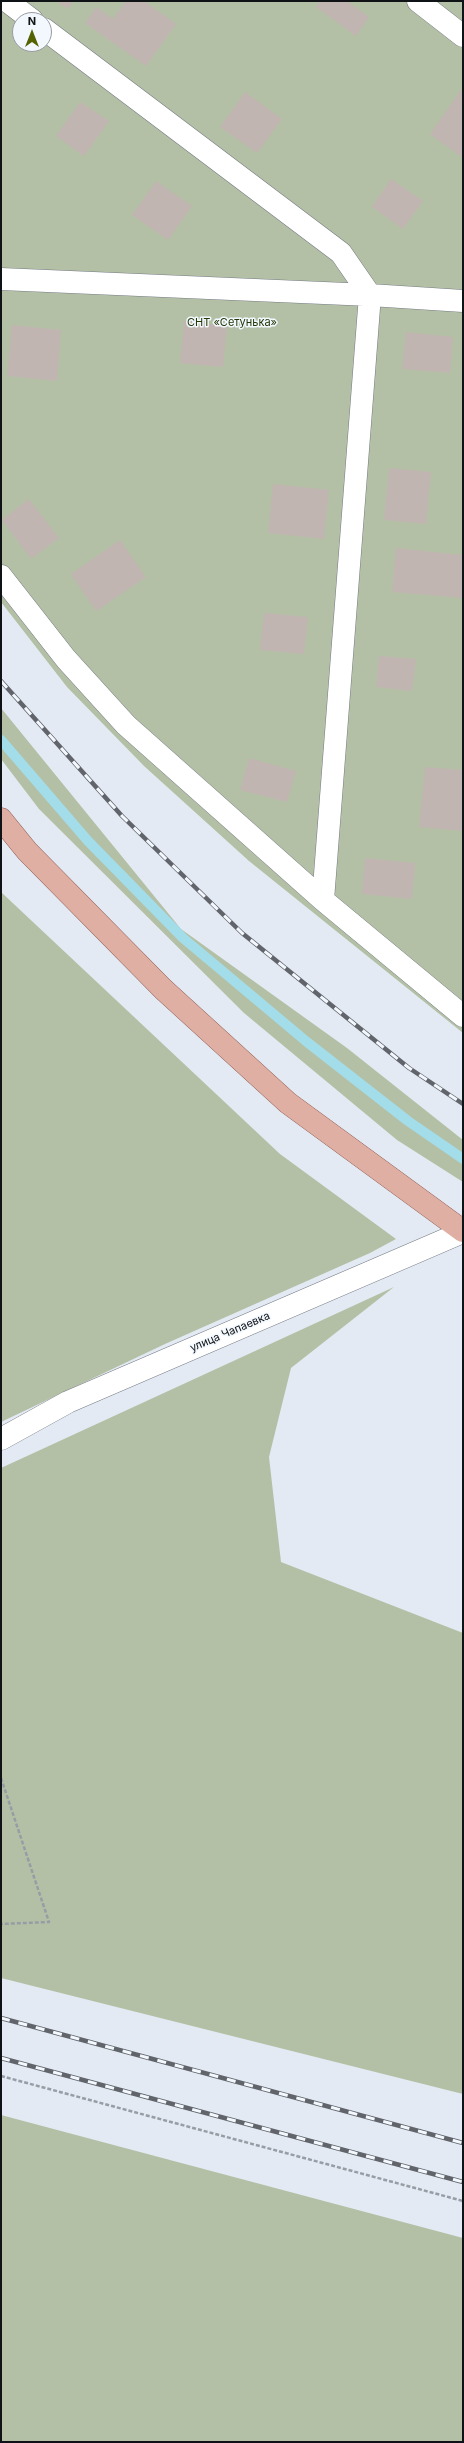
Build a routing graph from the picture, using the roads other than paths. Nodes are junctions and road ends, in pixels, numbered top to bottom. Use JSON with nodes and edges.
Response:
{"nodes":[{"id":1,"x":7,"y":1,"type":"edge"},
{"id":2,"x":418,"y":1,"type":"edge"},
{"id":3,"x":21,"y":12,"type":"edge"},
{"id":4,"x":52,"y":35,"type":"edge"},
{"id":5,"x":463,"y":36,"type":"edge"},
{"id":6,"x":1,"y":279,"type":"edge"},
{"id":7,"x":370,"y":295,"type":"junction"},
{"id":8,"x":463,"y":301,"type":"edge"},
{"id":9,"x":1,"y":576,"type":"edge"},
{"id":10,"x":1,"y":819,"type":"edge"},
{"id":11,"x":323,"y":900,"type":"junction"},
{"id":12,"x":463,"y":1016,"type":"edge"},
{"id":13,"x":463,"y":1232,"type":"edge"},
{"id":14,"x":1,"y":1439,"type":"edge"}],
"edges":[{"from":1,"to":3,"type":"street"},
{"from":2,"to":5,"type":"street"},
{"from":4,"to":7,"type":"street"},
{"from":6,"to":7,"type":"street"},
{"from":7,"to":8,"type":"street"},
{"from":7,"to":11,"type":"street"},
{"from":9,"to":11,"type":"street"},
{"from":10,"to":13,"type":"main road"},
{"from":11,"to":12,"type":"street"},
{"from":13,"to":14,"type":"street","name":"улица Чапаевка"}]}
